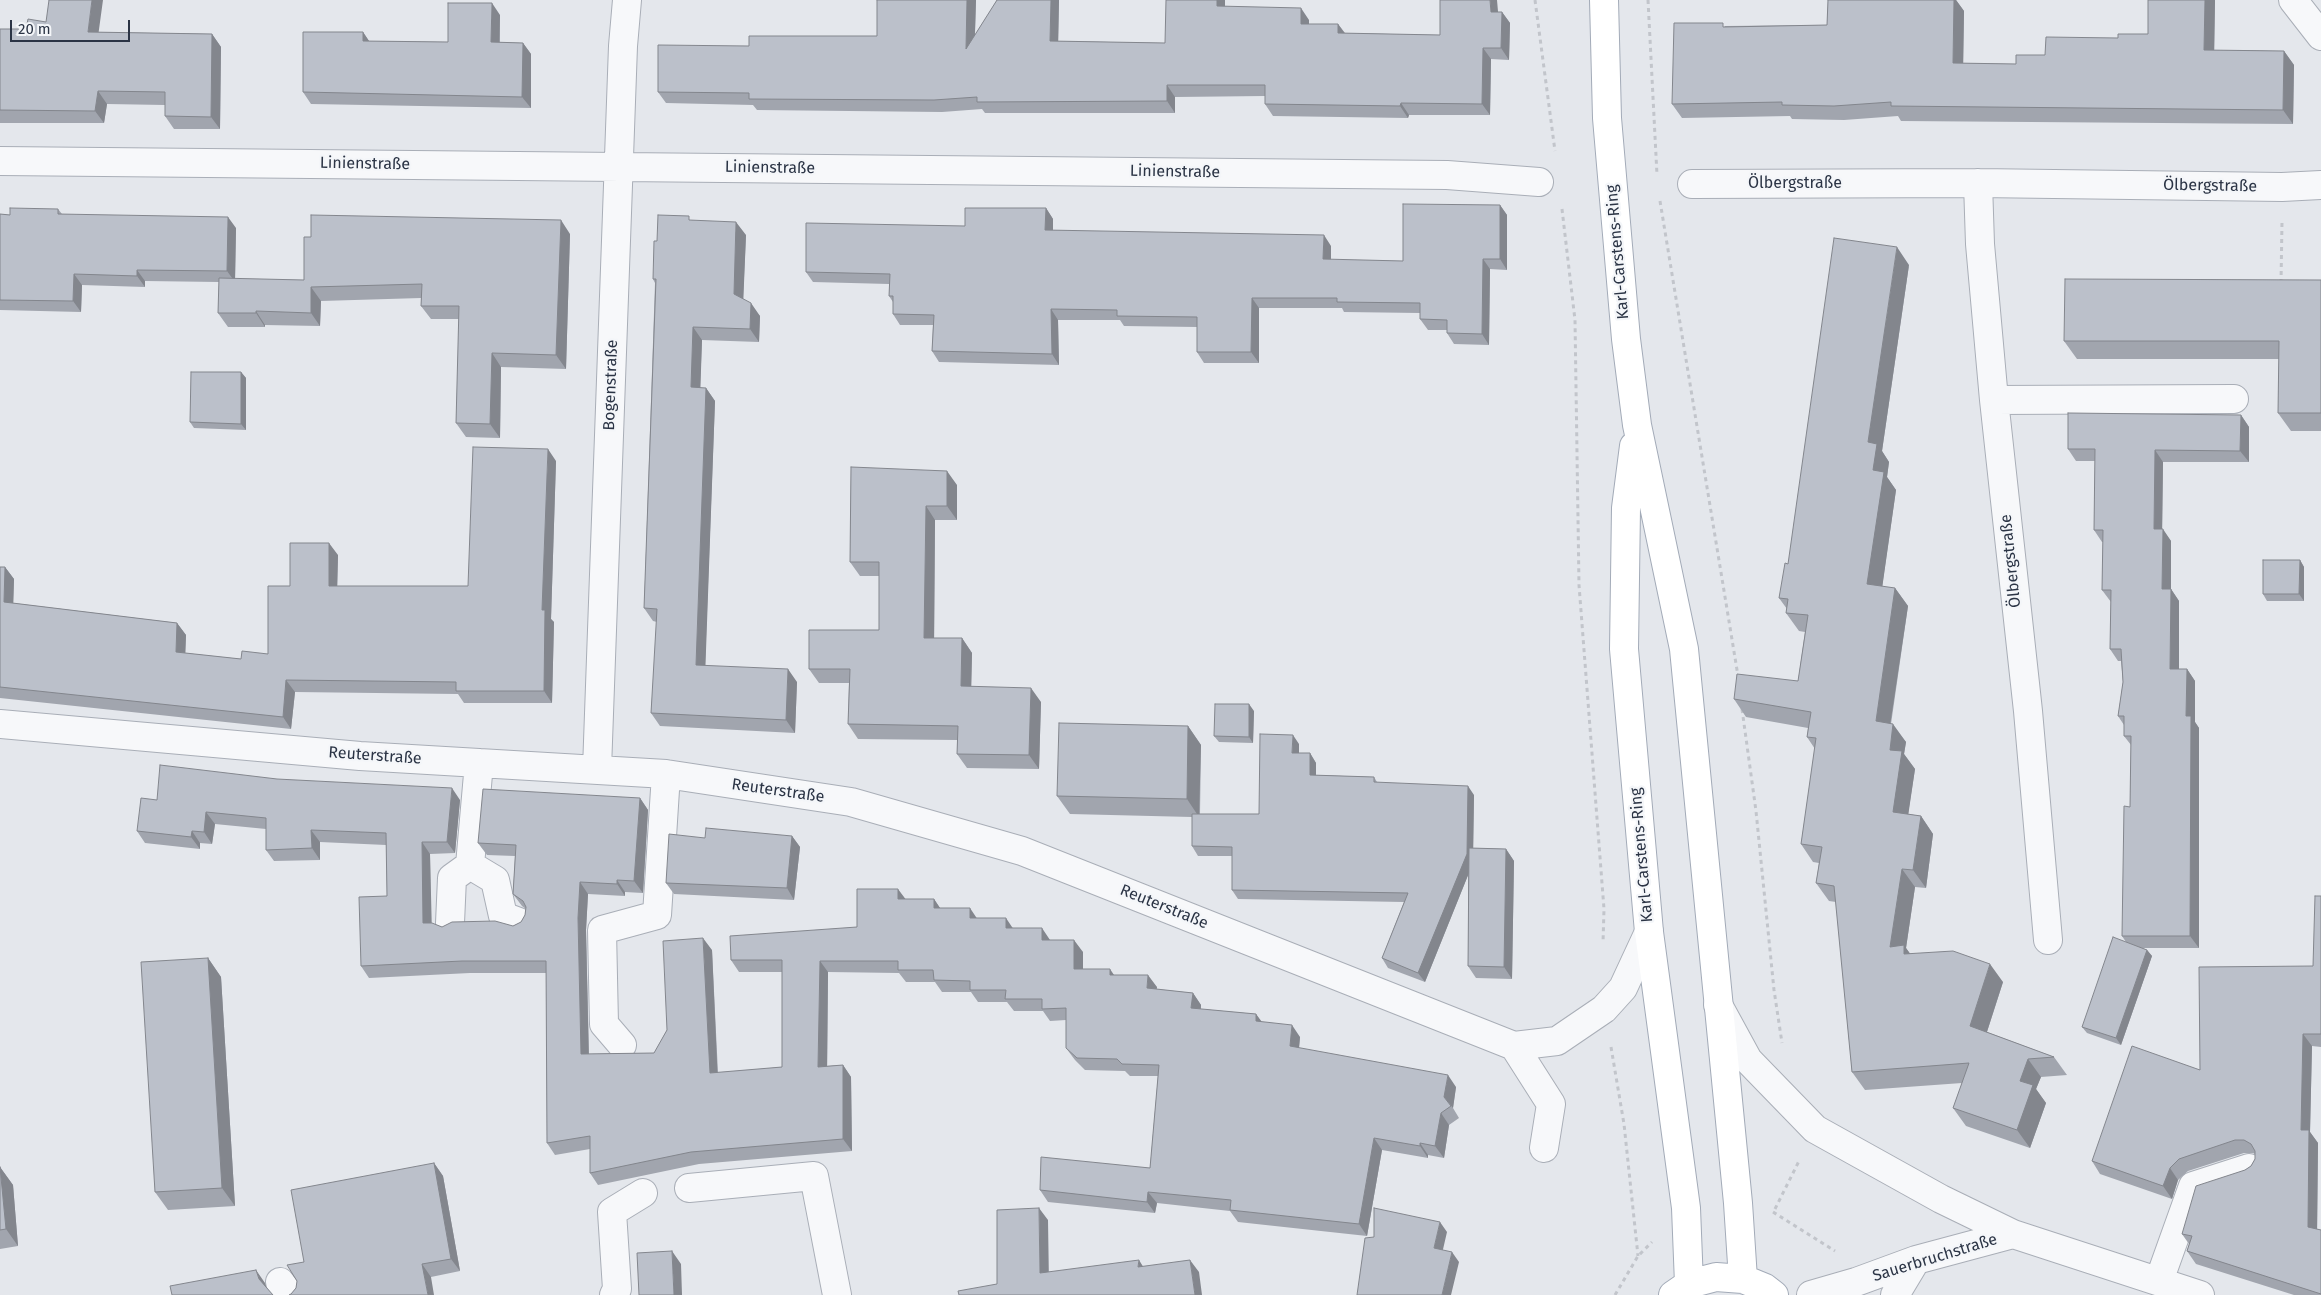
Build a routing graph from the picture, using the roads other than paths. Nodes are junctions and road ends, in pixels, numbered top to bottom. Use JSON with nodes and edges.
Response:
{"nodes":[{"id":1,"x":627,"y":0,"type":"edge"},
{"id":2,"x":1588,"y":0,"type":"edge"},
{"id":3,"x":1604,"y":0,"type":"edge"},
{"id":4,"x":2293,"y":0,"type":"edge"},
{"id":5,"x":2321,"y":36,"type":"edge"},
{"id":6,"x":1606,"y":80,"type":"junction"},
{"id":7,"x":0,"y":161,"type":"edge"},
{"id":8,"x":618,"y":167,"type":"junction"},
{"id":9,"x":1539,"y":182,"type":"dead end"},
{"id":10,"x":1978,"y":183,"type":"junction"},
{"id":11,"x":1692,"y":184,"type":"road end"},
{"id":12,"x":2321,"y":185,"type":"edge"},
{"id":13,"x":1994,"y":400,"type":"junction"},
{"id":14,"x":2234,"y":400,"type":"dead end"},
{"id":15,"x":1636,"y":425,"type":"junction"},
{"id":16,"x":0,"y":724,"type":"edge"},
{"id":17,"x":479,"y":763,"type":"junction"},
{"id":18,"x":598,"y":770,"type":"junction"},
{"id":19,"x":666,"y":774,"type":"junction"},
{"id":20,"x":470,"y":865,"type":"junction"},
{"id":21,"x":450,"y":922,"type":"edge"},
{"id":22,"x":519,"y":922,"type":"edge"},
{"id":23,"x":1649,"y":932,"type":"junction"},
{"id":24,"x":2048,"y":940,"type":"dead end"},
{"id":25,"x":1717,"y":1003,"type":"junction"},
{"id":26,"x":622,"y":1045,"type":"dead end"},
{"id":27,"x":1514,"y":1046,"type":"junction"},
{"id":28,"x":1544,"y":1148,"type":"dead end"},
{"id":29,"x":2249,"y":1168,"type":"edge"},
{"id":30,"x":689,"y":1188,"type":"dead end"},
{"id":31,"x":643,"y":1193,"type":"dead end"},
{"id":32,"x":2013,"y":1234,"type":"junction"},
{"id":33,"x":1916,"y":1260,"type":"junction"},
{"id":34,"x":1743,"y":1279,"type":"junction"},
{"id":35,"x":2159,"y":1281,"type":"junction"},
{"id":36,"x":1681,"y":1289,"type":"edge"},
{"id":37,"x":614,"y":1295,"type":"edge"},
{"id":38,"x":837,"y":1295,"type":"edge"},
{"id":39,"x":1774,"y":1295,"type":"edge"},
{"id":40,"x":1812,"y":1295,"type":"edge"},
{"id":41,"x":1895,"y":1295,"type":"edge"},
{"id":42,"x":2200,"y":1295,"type":"edge"}],
"edges":[{"from":1,"to":8,"type":"street","name":"Bogenstraße"},
{"from":2,"to":6,"type":"main road","name":"Karl-Carstens-Ring"},
{"from":3,"to":6,"type":"main road","name":"Karl-Carstens-Ring"},
{"from":4,"to":5,"type":"street"},
{"from":6,"to":15,"type":"main road","name":"Karl-Carstens-Ring"},
{"from":7,"to":8,"type":"street","name":"Linienstraße"},
{"from":8,"to":9,"type":"street","name":"Linienstraße"},
{"from":8,"to":18,"type":"street","name":"Bogenstraße"},
{"from":10,"to":11,"type":"street","name":"Ölbergstraße"},
{"from":10,"to":12,"type":"street","name":"Ölbergstraße"},
{"from":10,"to":13,"type":"street","name":"Ölbergstraße"},
{"from":13,"to":14,"type":"street"},
{"from":13,"to":24,"type":"street","name":"Ölbergstraße"},
{"from":15,"to":23,"type":"main road","name":"Karl-Carstens-Ring"},
{"from":15,"to":25,"type":"main road","name":"Karl-Carstens-Ring"},
{"from":16,"to":17,"type":"street","name":"Reuterstraße"},
{"from":17,"to":18,"type":"street","name":"Reuterstraße"},
{"from":17,"to":20,"type":"street"},
{"from":18,"to":19,"type":"street","name":"Reuterstraße"},
{"from":19,"to":26,"type":"street"},
{"from":19,"to":27,"type":"street","name":"Reuterstraße"},
{"from":20,"to":21,"type":"street"},
{"from":20,"to":22,"type":"street"},
{"from":23,"to":27,"type":"street","name":"Reuterstraße"},
{"from":23,"to":36,"type":"main road","name":"Karl-Carstens-Ring"},
{"from":25,"to":32,"type":"street"},
{"from":25,"to":34,"type":"main road","name":"Karl-Carstens-Ring"},
{"from":27,"to":28,"type":"street"},
{"from":29,"to":35,"type":"street"},
{"from":30,"to":38,"type":"street"},
{"from":31,"to":37,"type":"street"},
{"from":32,"to":33,"type":"street","name":"Sauerbruchstraße"},
{"from":32,"to":35,"type":"street","name":"Sauerbruchstraße"},
{"from":33,"to":40,"type":"street","name":"Sauerbruchstraße"},
{"from":33,"to":41,"type":"street"},
{"from":34,"to":36,"type":"main road"},
{"from":34,"to":39,"type":"main road"},
{"from":35,"to":42,"type":"street","name":"Sauerbruchstraße"}]}
